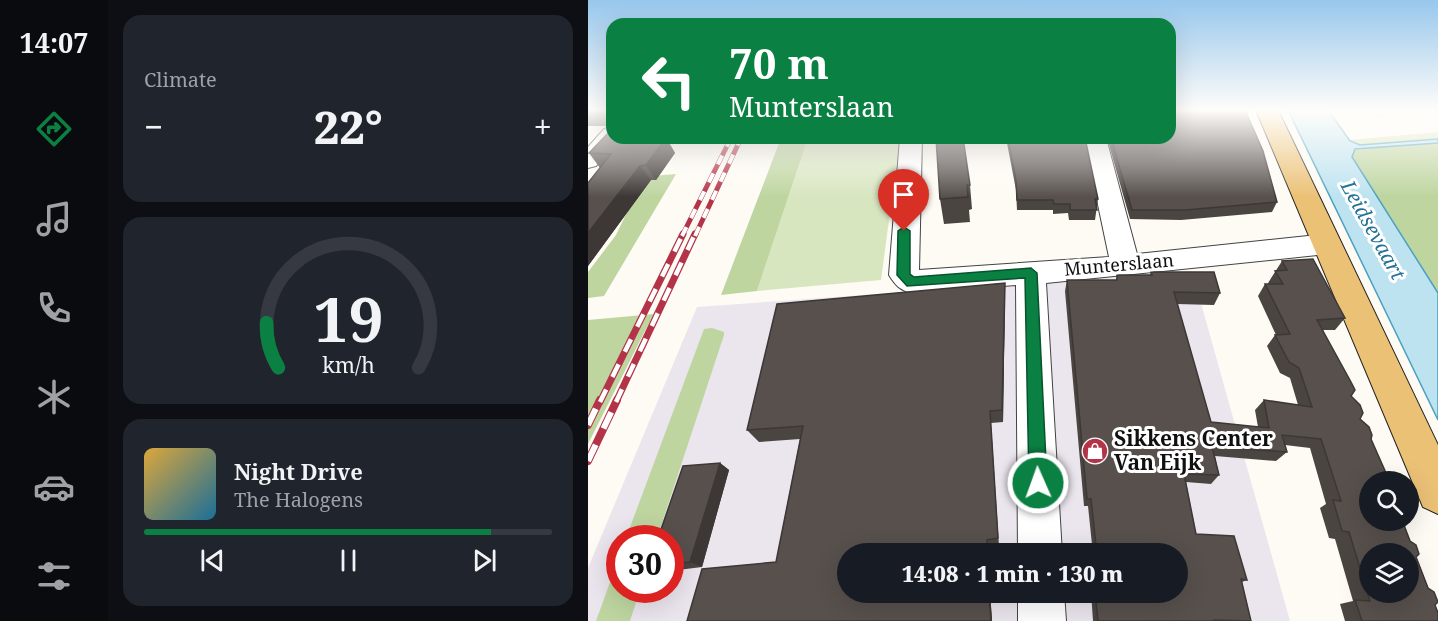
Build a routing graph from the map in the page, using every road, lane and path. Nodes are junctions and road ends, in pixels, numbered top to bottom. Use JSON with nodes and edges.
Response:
{"nodes":[{"id":1,"x":1280,"y":139,"type":"edge"},
{"id":2,"x":606,"y":141,"type":"edge"},
{"id":3,"x":911,"y":144,"type":"edge"},
{"id":4,"x":1096,"y":144,"type":"edge"},
{"id":5,"x":588,"y":161,"type":"edge"},
{"id":6,"x":1327,"y":244,"type":"junction"},
{"id":7,"x":1125,"y":266,"type":"junction"},
{"id":8,"x":1031,"y":273,"type":"junction"},
{"id":9,"x":1438,"y":492,"type":"edge"},
{"id":10,"x":1040,"y":543,"type":"edge"},
{"id":11,"x":1041,"y":603,"type":"edge"},
{"id":12,"x":1042,"y":621,"type":"edge"}],
"edges":[{"from":1,"to":6,"type":"main road"},
{"from":2,"to":5,"type":"street"},
{"from":3,"to":8,"type":"street","name":"Munterslaan"},
{"from":4,"to":7,"type":"street"},
{"from":6,"to":7,"type":"street","name":"Munterslaan"},
{"from":6,"to":9,"type":"main road"},
{"from":7,"to":8,"type":"street","name":"Munterslaan"},
{"from":8,"to":10,"type":"street"},
{"from":11,"to":12,"type":"street"}]}
